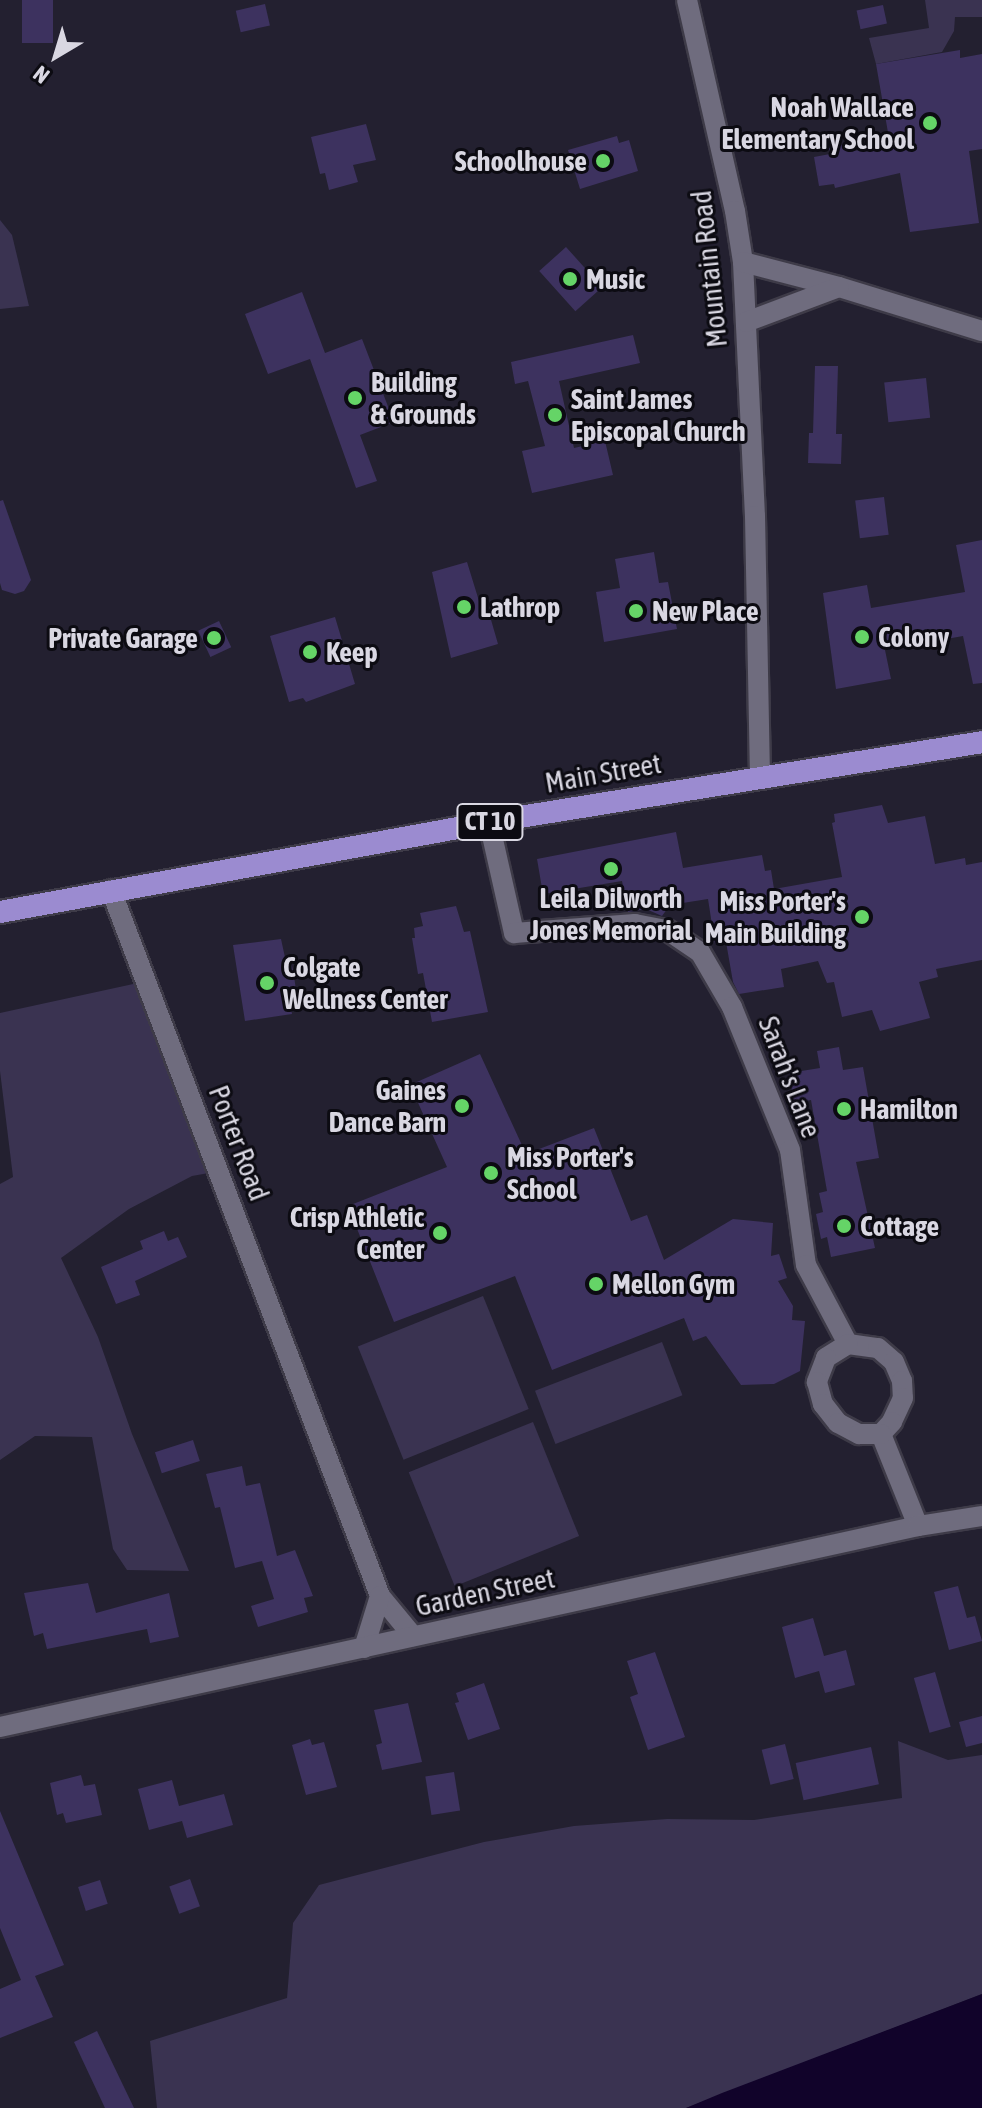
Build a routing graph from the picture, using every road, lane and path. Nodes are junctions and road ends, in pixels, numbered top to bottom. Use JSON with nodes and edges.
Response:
{"nodes":[{"id":1,"x":687,"y":0,"type":"edge"},
{"id":2,"x":743,"y":262,"type":"junction"},
{"id":3,"x":839,"y":287,"type":"junction"},
{"id":4,"x":746,"y":322,"type":"junction"},
{"id":5,"x":982,"y":331,"type":"edge"},
{"id":6,"x":982,"y":742,"type":"edge"},
{"id":7,"x":760,"y":777,"type":"junction"},
{"id":8,"x":489,"y":822,"type":"junction"},
{"id":9,"x":111,"y":890,"type":"junction"},
{"id":10,"x":0,"y":912,"type":"edge"},
{"id":11,"x":848,"y":1344,"type":"junction"},
{"id":12,"x":881,"y":1434,"type":"junction"},
{"id":13,"x":982,"y":1516,"type":"edge"},
{"id":14,"x":918,"y":1526,"type":"junction"},
{"id":15,"x":380,"y":1596,"type":"junction"},
{"id":16,"x":413,"y":1636,"type":"junction"},
{"id":17,"x":364,"y":1648,"type":"junction"},
{"id":18,"x":0,"y":1727,"type":"edge"}],
"edges":[{"from":1,"to":2,"type":"street","name":"Mountain Road"},
{"from":2,"to":3,"type":"street"},
{"from":2,"to":4,"type":"street","name":"Mountain Road"},
{"from":3,"to":4,"type":"street"},
{"from":3,"to":5,"type":"street"},
{"from":4,"to":7,"type":"street","name":"Mountain Road"},
{"from":6,"to":7,"type":"highway","name":"Main Street","number":"CT 10"},
{"from":7,"to":8,"type":"highway","name":"Main Street","number":"CT 10"},
{"from":8,"to":9,"type":"highway","name":"Main Street","number":"CT 10"},
{"from":8,"to":11,"type":"street","name":"Sarah's Lane"},
{"from":9,"to":10,"type":"highway","name":"Main Street","number":"CT 10"},
{"from":9,"to":15,"type":"street","name":"Porter Road"},
{"from":11,"to":12,"type":"street"},
{"from":11,"to":12,"type":"street"},
{"from":12,"to":14,"type":"street"},
{"from":13,"to":14,"type":"street","name":"Garden Street"},
{"from":14,"to":16,"type":"street","name":"Garden Street"},
{"from":15,"to":16,"type":"street","name":"Porter Road"},
{"from":15,"to":17,"type":"street"},
{"from":16,"to":17,"type":"street","name":"Garden Street"},
{"from":17,"to":18,"type":"street","name":"Garden Street"}]}
